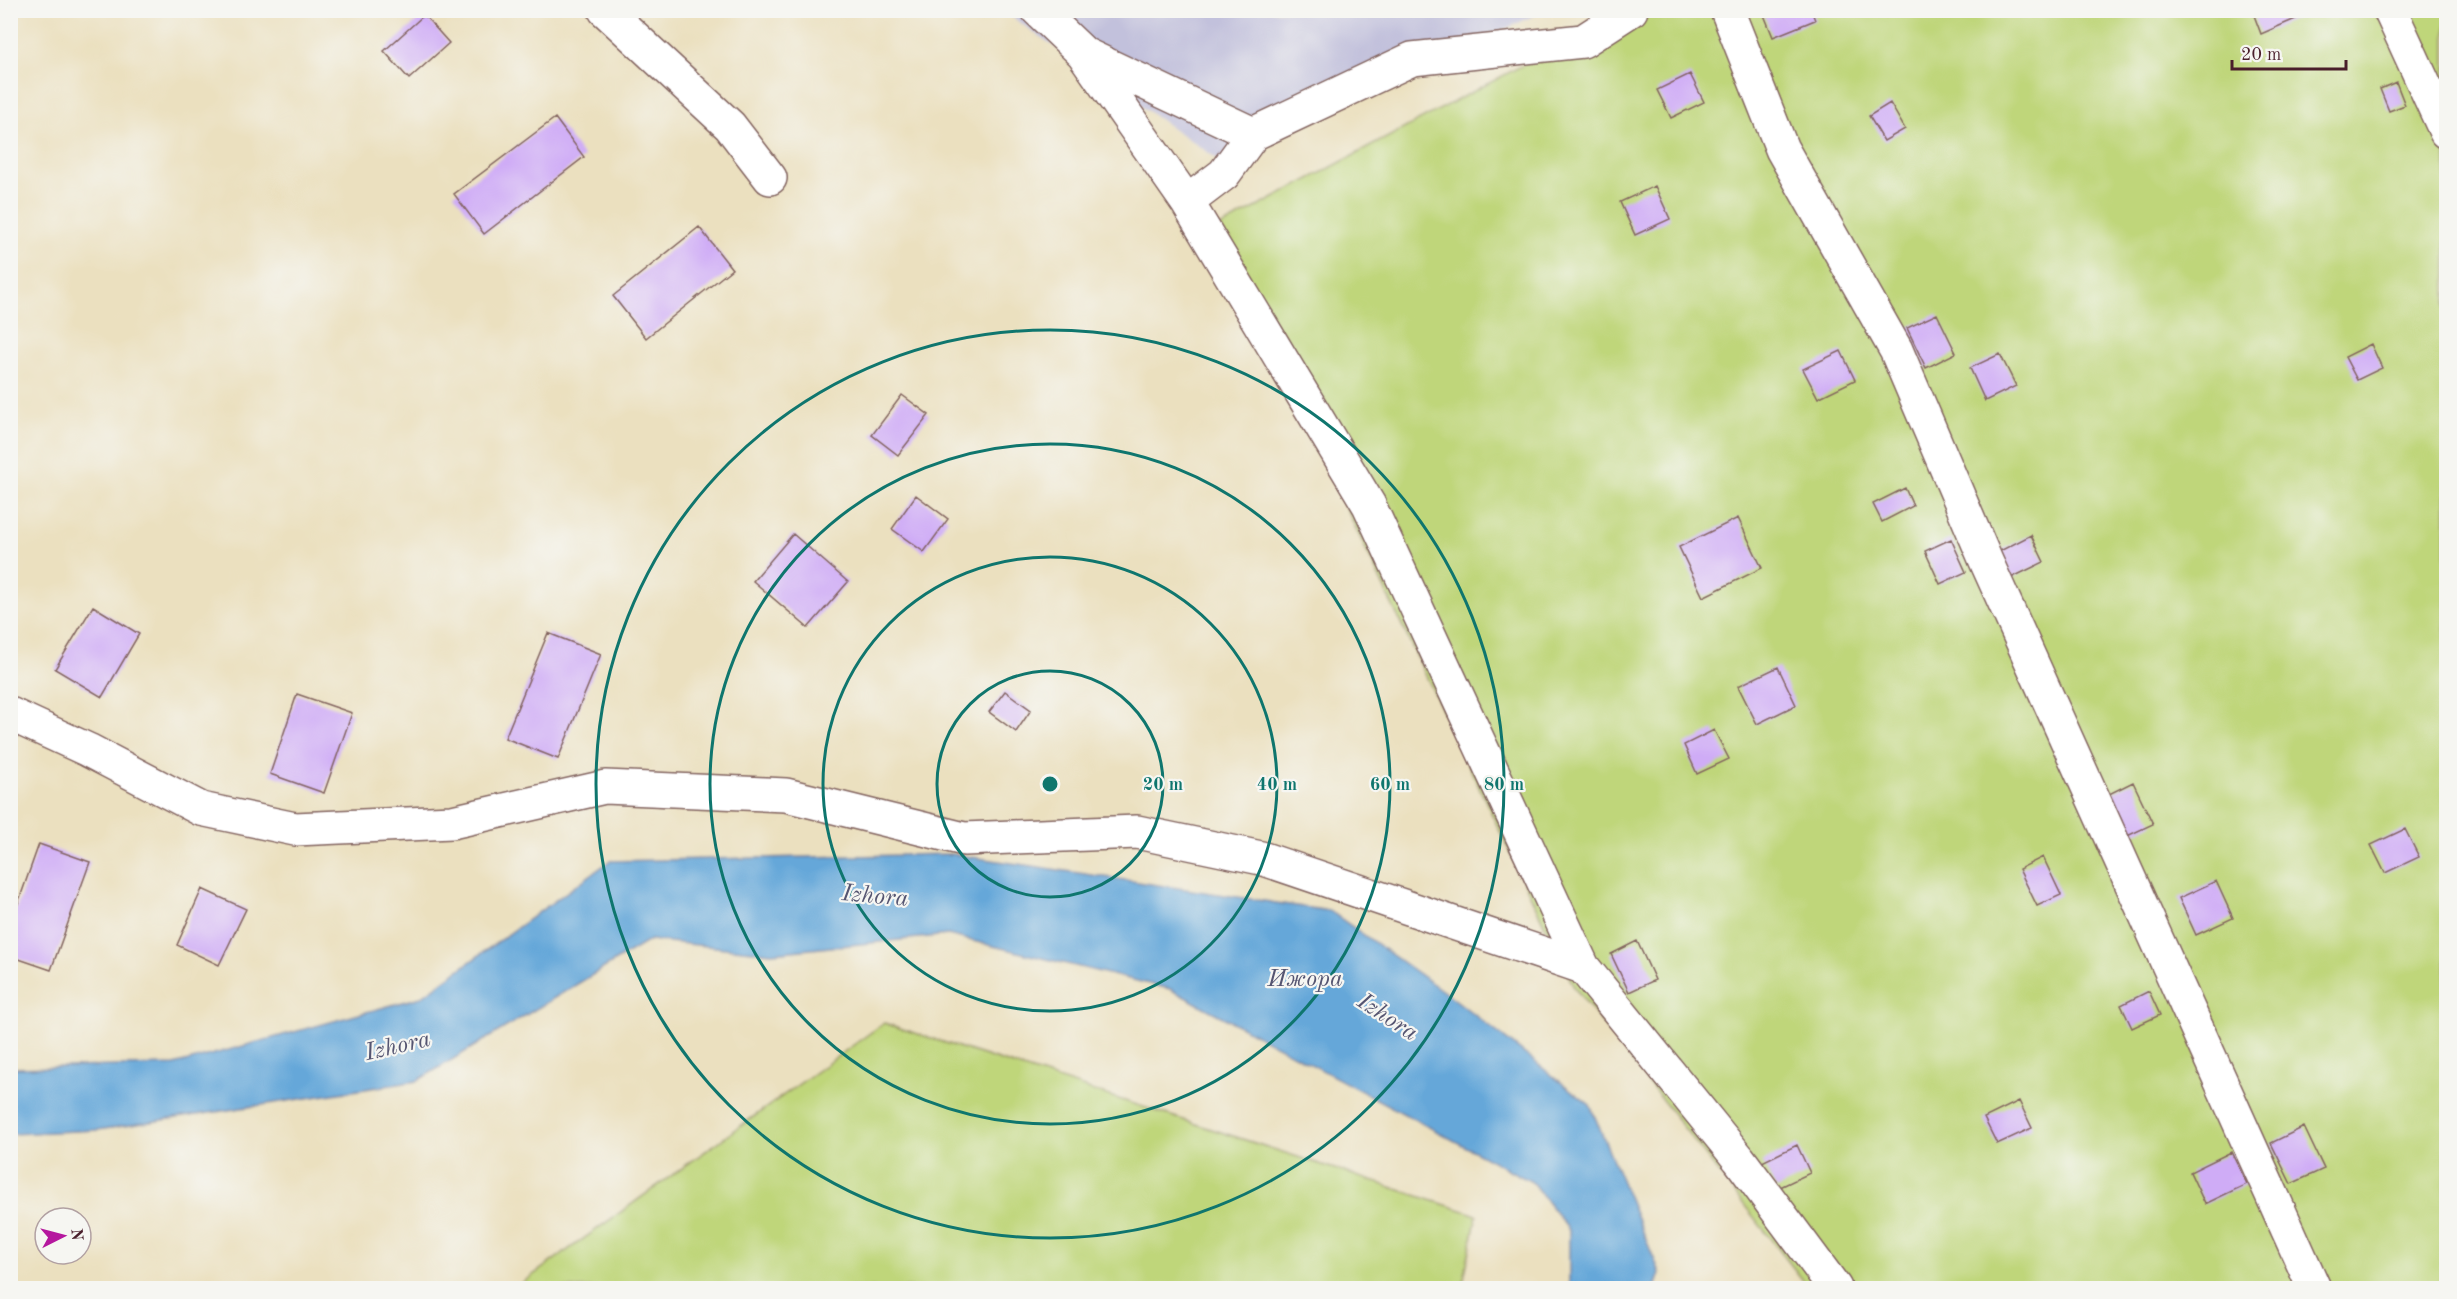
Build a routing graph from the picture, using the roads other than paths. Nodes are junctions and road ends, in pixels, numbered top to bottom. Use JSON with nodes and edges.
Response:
{"nodes":[{"id":1,"x":605,"y":10,"type":"edge"},
{"id":2,"x":1038,"y":10,"type":"edge"},
{"id":3,"x":1632,"y":10,"type":"edge"},
{"id":4,"x":1727,"y":10,"type":"edge"},
{"id":5,"x":2390,"y":10,"type":"edge"},
{"id":6,"x":1083,"y":53,"type":"junction"},
{"id":7,"x":2446,"y":132,"type":"edge"},
{"id":8,"x":1253,"y":134,"type":"junction"},
{"id":9,"x":770,"y":178,"type":"dead end"},
{"id":10,"x":1187,"y":202,"type":"junction"},
{"id":11,"x":10,"y":714,"type":"edge"},
{"id":12,"x":1583,"y":967,"type":"junction"},
{"id":13,"x":1835,"y":1288,"type":"edge"},
{"id":14,"x":2314,"y":1288,"type":"edge"}],
"edges":[{"from":1,"to":9,"type":"street"},
{"from":2,"to":6,"type":"street"},
{"from":3,"to":8,"type":"street"},
{"from":4,"to":14,"type":"street"},
{"from":5,"to":7,"type":"street"},
{"from":6,"to":8,"type":"street"},
{"from":6,"to":10,"type":"street"},
{"from":8,"to":10,"type":"street"},
{"from":10,"to":12,"type":"street"},
{"from":11,"to":12,"type":"street"},
{"from":12,"to":13,"type":"street"}]}
